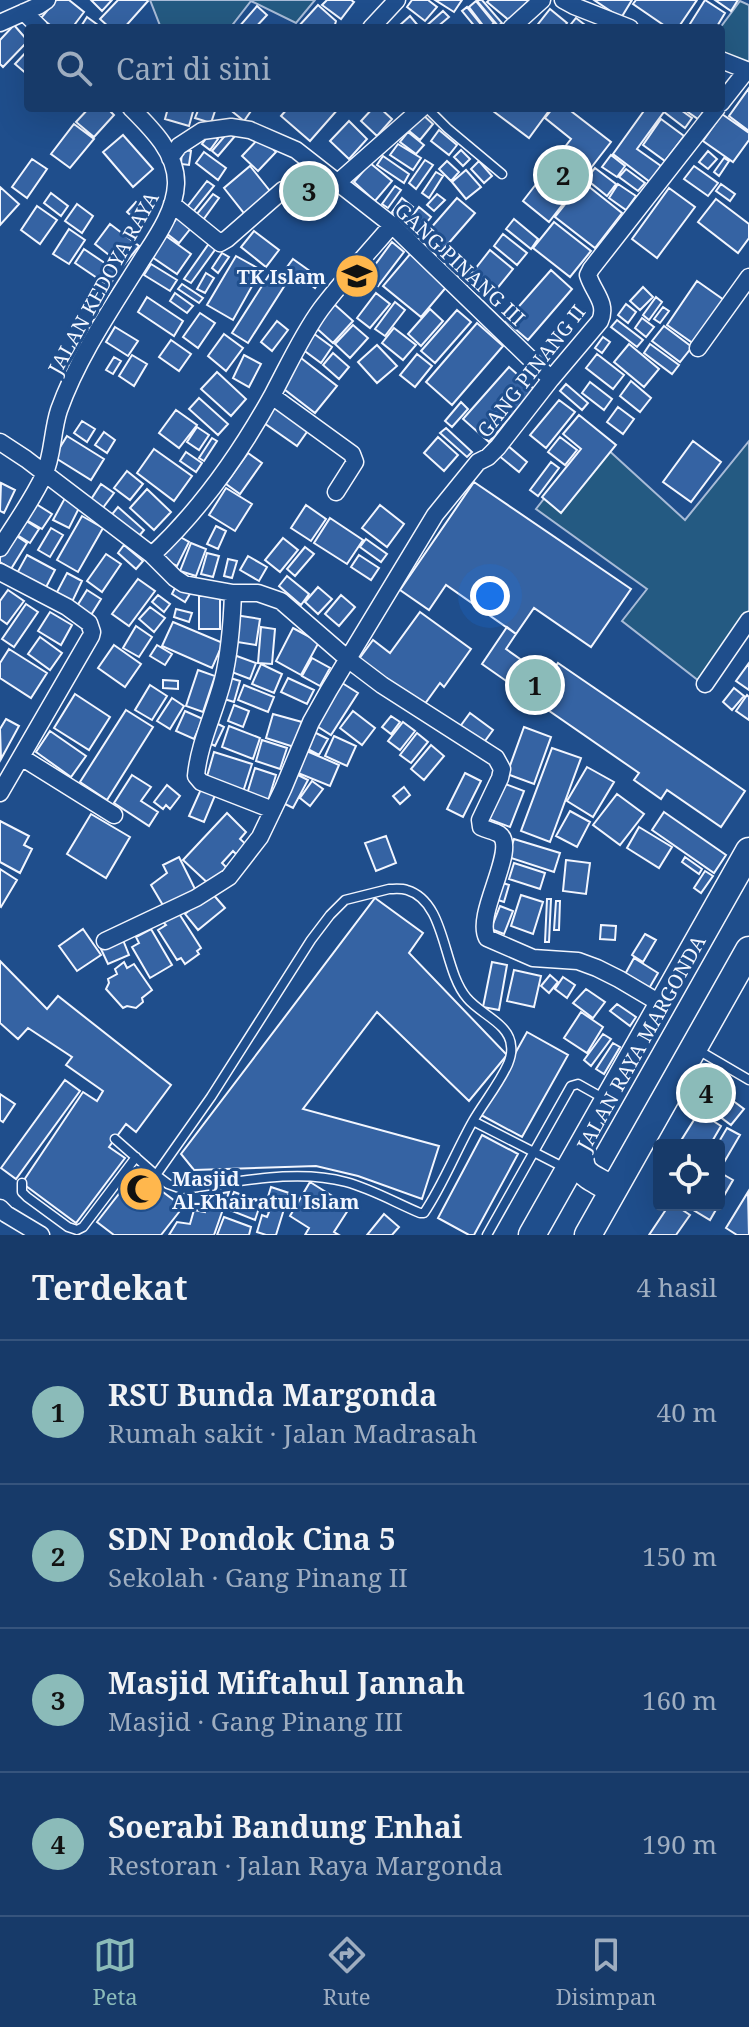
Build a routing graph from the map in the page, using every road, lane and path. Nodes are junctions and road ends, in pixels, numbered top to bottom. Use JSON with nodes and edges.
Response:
{"nodes":[{"id":1,"x":47,"y":0,"type":"edge"},
{"id":2,"x":397,"y":0,"type":"edge"},
{"id":3,"x":542,"y":0,"type":"edge"},
{"id":4,"x":563,"y":0,"type":"edge"},
{"id":5,"x":24,"y":12,"type":"junction"},
{"id":6,"x":0,"y":23,"type":"edge"},
{"id":7,"x":36,"y":24,"type":"edge"},
{"id":8,"x":375,"y":24,"type":"edge"},
{"id":9,"x":515,"y":24,"type":"edge"},
{"id":10,"x":620,"y":24,"type":"edge"},
{"id":11,"x":725,"y":62,"type":"edge"},
{"id":12,"x":748,"y":71,"type":"edge"},
{"id":13,"x":725,"y":98,"type":"edge"},
{"id":14,"x":135,"y":112,"type":"edge"},
{"id":15,"x":419,"y":112,"type":"edge"},
{"id":16,"x":429,"y":112,"type":"edge"},
{"id":17,"x":714,"y":112,"type":"edge"},
{"id":18,"x":170,"y":158,"type":"junction"},
{"id":19,"x":502,"y":174,"type":"dead end"},
{"id":20,"x":337,"y":183,"type":"junction"},
{"id":21,"x":283,"y":190,"type":"dead end"},
{"id":22,"x":172,"y":204,"type":"junction"},
{"id":23,"x":392,"y":225,"type":"junction"},
{"id":24,"x":749,"y":277,"type":"edge"},
{"id":25,"x":698,"y":348,"type":"dead end"},
{"id":26,"x":551,"y":379,"type":"junction"},
{"id":27,"x":272,"y":396,"type":"junction"},
{"id":28,"x":0,"y":442,"type":"edge"},
{"id":29,"x":45,"y":474,"type":"junction"},
{"id":30,"x":336,"y":492,"type":"dead end"},
{"id":31,"x":0,"y":548,"type":"edge"},
{"id":32,"x":152,"y":555,"type":"junction"},
{"id":33,"x":0,"y":572,"type":"edge"},
{"id":34,"x":233,"y":593,"type":"junction"},
{"id":35,"x":749,"y":620,"type":"edge"},
{"id":36,"x":349,"y":660,"type":"junction"},
{"id":37,"x":705,"y":684,"type":"dead end"},
{"id":38,"x":21,"y":757,"type":"junction"},
{"id":39,"x":0,"y":793,"type":"edge"},
{"id":40,"x":273,"y":810,"type":"junction"},
{"id":41,"x":114,"y":815,"type":"dead end"},
{"id":42,"x":749,"y":851,"type":"edge"},
{"id":43,"x":105,"y":941,"type":"dead end"},
{"id":44,"x":749,"y":950,"type":"edge"},
{"id":45,"x":663,"y":1005,"type":"junction"},
{"id":46,"x":694,"y":1048,"type":"junction"},
{"id":47,"x":749,"y":1080,"type":"edge"},
{"id":48,"x":608,"y":1101,"type":"junction"},
{"id":49,"x":473,"y":1121,"type":"junction"},
{"id":50,"x":115,"y":1139,"type":"dead end"},
{"id":51,"x":533,"y":1152,"type":"junction"},
{"id":52,"x":136,"y":1157,"type":"junction"},
{"id":53,"x":569,"y":1170,"type":"junction"},
{"id":54,"x":156,"y":1175,"type":"junction"},
{"id":55,"x":22,"y":1183,"type":"dead end"},
{"id":56,"x":616,"y":1183,"type":"junction"},
{"id":57,"x":0,"y":1208,"type":"edge"},
{"id":58,"x":601,"y":1211,"type":"junction"},
{"id":59,"x":41,"y":1235,"type":"edge"},
{"id":60,"x":487,"y":1235,"type":"edge"},
{"id":61,"x":532,"y":1235,"type":"edge"},
{"id":62,"x":588,"y":1235,"type":"edge"}],
"edges":[{"from":1,"to":5,"type":"street"},
{"from":2,"to":8,"type":"street"},
{"from":3,"to":9,"type":"street"},
{"from":4,"to":10,"type":"street"},
{"from":5,"to":6,"type":"street"},
{"from":5,"to":7,"type":"street"},
{"from":11,"to":12,"type":"street"},
{"from":12,"to":13,"type":"street"},
{"from":14,"to":18,"type":"street"},
{"from":15,"to":20,"type":"street"},
{"from":16,"to":19,"type":"lane"},
{"from":17,"to":26,"type":"street","name":"GANG PINANG II"},
{"from":18,"to":20,"type":"street","name":"GANG PINANG III"},
{"from":18,"to":22,"type":"street","name":"JALAN KEDOYA RAYA"},
{"from":20,"to":23,"type":"street","name":"GANG PINANG III"},
{"from":21,"to":22,"type":"street"},
{"from":22,"to":29,"type":"street","name":"JALAN KEDOYA RAYA"},
{"from":23,"to":26,"type":"street","name":"GANG PINANG III"},
{"from":23,"to":27,"type":"street"},
{"from":24,"to":25,"type":"street"},
{"from":26,"to":36,"type":"street","name":"GANG PINANG II"},
{"from":27,"to":30,"type":"street"},
{"from":27,"to":32,"type":"street"},
{"from":28,"to":29,"type":"street"},
{"from":29,"to":31,"type":"street","name":"JALAN KEDOYA RAYA"},
{"from":29,"to":32,"type":"street"},
{"from":32,"to":34,"type":"street"},
{"from":33,"to":38,"type":"street"},
{"from":34,"to":36,"type":"street"},
{"from":34,"to":40,"type":"street"},
{"from":35,"to":37,"type":"street"},
{"from":36,"to":40,"type":"street","name":"GANG PINANG II"},
{"from":36,"to":45,"type":"street"},
{"from":38,"to":39,"type":"street"},
{"from":38,"to":41,"type":"street"},
{"from":40,"to":43,"type":"street","name":"GANG PINANG II"},
{"from":42,"to":45,"type":"main road","name":"JALAN RAYA MARGONDA"},
{"from":44,"to":46,"type":"main road"},
{"from":45,"to":48,"type":"main road","name":"JALAN RAYA MARGONDA"},
{"from":46,"to":47,"type":"lane"},
{"from":46,"to":56,"type":"main road"},
{"from":48,"to":51,"type":"lane"},
{"from":48,"to":53,"type":"main road","name":"JALAN RAYA MARGONDA"},
{"from":49,"to":51,"type":"lane"},
{"from":49,"to":54,"type":"lane"},
{"from":49,"to":54,"type":"lane"},
{"from":50,"to":52,"type":"lane"},
{"from":51,"to":53,"type":"lane"},
{"from":51,"to":60,"type":"lane"},
{"from":52,"to":54,"type":"lane"},
{"from":52,"to":55,"type":"lane"},
{"from":53,"to":56,"type":"main road"},
{"from":53,"to":58,"type":"main road"},
{"from":53,"to":61,"type":"main road","name":"JALAN RAYA MARGONDA"},
{"from":56,"to":58,"type":"main road"},
{"from":57,"to":59,"type":"street"},
{"from":58,"to":62,"type":"main road"}]}
